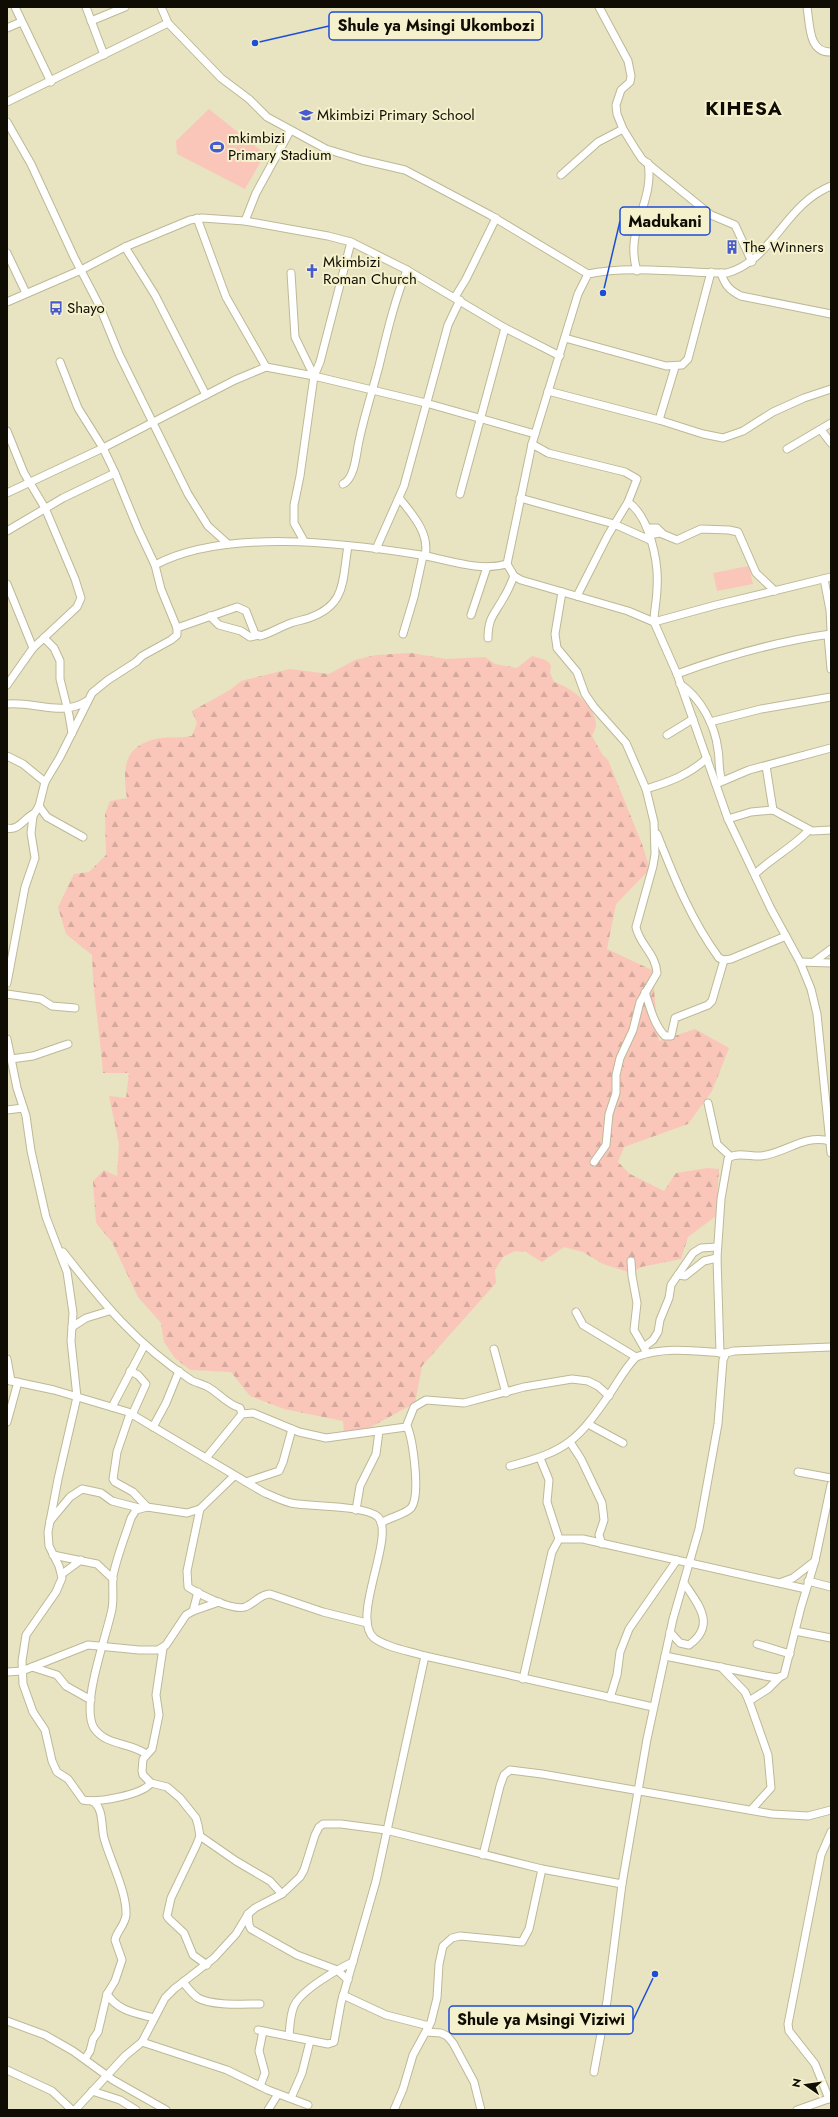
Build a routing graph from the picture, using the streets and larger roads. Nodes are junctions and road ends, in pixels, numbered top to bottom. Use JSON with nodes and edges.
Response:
{"nodes":[{"id":1,"x":16,"y":7,"type":"edge"},
{"id":2,"x":86,"y":7,"type":"edge"},
{"id":3,"x":125,"y":7,"type":"edge"},
{"id":4,"x":161,"y":7,"type":"edge"},
{"id":5,"x":599,"y":7,"type":"edge"},
{"id":6,"x":807,"y":7,"type":"edge"},
{"id":7,"x":91,"y":21,"type":"junction"},
{"id":8,"x":21,"y":22,"type":"junction"},
{"id":9,"x":168,"y":23,"type":"junction"},
{"id":10,"x":7,"y":28,"type":"edge"},
{"id":11,"x":831,"y":52,"type":"edge"},
{"id":12,"x":104,"y":55,"type":"junction"},
{"id":13,"x":51,"y":82,"type":"junction"},
{"id":14,"x":7,"y":102,"type":"edge"},
{"id":15,"x":7,"y":122,"type":"edge"},
{"id":16,"x":623,"y":129,"type":"junction"},
{"id":17,"x":290,"y":131,"type":"junction"},
{"id":18,"x":648,"y":163,"type":"junction"},
{"id":19,"x":561,"y":175,"type":"dead end"},
{"id":20,"x":831,"y":186,"type":"edge"},
{"id":21,"x":197,"y":218,"type":"junction"},
{"id":22,"x":496,"y":218,"type":"junction"},
{"id":23,"x":245,"y":221,"type":"junction"},
{"id":24,"x":351,"y":242,"type":"junction"},
{"id":25,"x":125,"y":247,"type":"junction"},
{"id":26,"x":7,"y":253,"type":"edge"},
{"id":27,"x":752,"y":262,"type":"junction"},
{"id":28,"x":81,"y":270,"type":"junction"},
{"id":29,"x":407,"y":270,"type":"junction"},
{"id":30,"x":637,"y":271,"type":"junction"},
{"id":31,"x":711,"y":272,"type":"junction"},
{"id":32,"x":291,"y":273,"type":"dead end"},
{"id":33,"x":721,"y":273,"type":"junction"},
{"id":34,"x":588,"y":274,"type":"junction"},
{"id":35,"x":26,"y":294,"type":"junction"},
{"id":36,"x":457,"y":299,"type":"junction"},
{"id":37,"x":7,"y":302,"type":"edge"},
{"id":38,"x":831,"y":314,"type":"edge"},
{"id":39,"x":505,"y":328,"type":"junction"},
{"id":40,"x":565,"y":338,"type":"junction"},
{"id":41,"x":560,"y":356,"type":"junction"},
{"id":42,"x":60,"y":362,"type":"dead end"},
{"id":43,"x":675,"y":367,"type":"junction"},
{"id":44,"x":266,"y":368,"type":"junction"},
{"id":45,"x":314,"y":376,"type":"junction"},
{"id":46,"x":831,"y":389,"type":"edge"},
{"id":47,"x":371,"y":390,"type":"junction"},
{"id":48,"x":548,"y":391,"type":"junction"},
{"id":49,"x":206,"y":395,"type":"junction"},
{"id":50,"x":426,"y":403,"type":"junction"},
{"id":51,"x":480,"y":420,"type":"junction"},
{"id":52,"x":659,"y":420,"type":"junction"},
{"id":53,"x":152,"y":422,"type":"junction"},
{"id":54,"x":831,"y":423,"type":"edge"},
{"id":55,"x":821,"y":430,"type":"junction"},
{"id":56,"x":7,"y":431,"type":"edge"},
{"id":57,"x":534,"y":434,"type":"junction"},
{"id":58,"x":831,"y":443,"type":"edge"},
{"id":59,"x":532,"y":444,"type":"junction"},
{"id":60,"x":103,"y":448,"type":"junction"},
{"id":61,"x":787,"y":449,"type":"dead end"},
{"id":62,"x":115,"y":473,"type":"junction"},
{"id":63,"x":29,"y":482,"type":"junction"},
{"id":64,"x":343,"y":484,"type":"dead end"},
{"id":65,"x":7,"y":492,"type":"edge"},
{"id":66,"x":460,"y":494,"type":"dead end"},
{"id":67,"x":520,"y":498,"type":"junction"},
{"id":68,"x":400,"y":499,"type":"junction"},
{"id":69,"x":628,"y":502,"type":"junction"},
{"id":70,"x":45,"y":508,"type":"junction"},
{"id":71,"x":614,"y":524,"type":"junction"},
{"id":72,"x":7,"y":531,"type":"edge"},
{"id":73,"x":649,"y":534,"type":"junction"},
{"id":74,"x":304,"y":541,"type":"junction"},
{"id":75,"x":228,"y":544,"type":"junction"},
{"id":76,"x":348,"y":546,"type":"junction"},
{"id":77,"x":376,"y":549,"type":"junction"},
{"id":78,"x":424,"y":556,"type":"junction"},
{"id":79,"x":507,"y":564,"type":"junction"},
{"id":80,"x":155,"y":565,"type":"junction"},
{"id":81,"x":487,"y":567,"type":"junction"},
{"id":82,"x":514,"y":576,"type":"junction"},
{"id":83,"x":827,"y":578,"type":"edge"},
{"id":84,"x":7,"y":584,"type":"edge"},
{"id":85,"x":775,"y":591,"type":"junction"},
{"id":86,"x":562,"y":592,"type":"junction"},
{"id":87,"x":9,"y":594,"type":"edge"},
{"id":88,"x":577,"y":596,"type":"junction"},
{"id":89,"x":471,"y":615,"type":"dead end"},
{"id":90,"x":210,"y":616,"type":"junction"},
{"id":91,"x":654,"y":622,"type":"junction"},
{"id":92,"x":177,"y":628,"type":"junction"},
{"id":93,"x":830,"y":633,"type":"edge"},
{"id":94,"x":402,"y":634,"type":"dead end"},
{"id":95,"x":258,"y":635,"type":"junction"},
{"id":96,"x":44,"y":638,"type":"junction"},
{"id":97,"x":488,"y":638,"type":"dead end"},
{"id":98,"x":33,"y":648,"type":"junction"},
{"id":99,"x":831,"y":669,"type":"edge"},
{"id":100,"x":677,"y":674,"type":"junction"},
{"id":101,"x":680,"y":684,"type":"junction"},
{"id":102,"x":7,"y":685,"type":"edge"},
{"id":103,"x":831,"y":697,"type":"edge"},
{"id":104,"x":87,"y":701,"type":"junction"},
{"id":105,"x":7,"y":704,"type":"edge"},
{"id":106,"x":67,"y":707,"type":"junction"},
{"id":107,"x":693,"y":719,"type":"junction"},
{"id":108,"x":710,"y":722,"type":"junction"},
{"id":109,"x":72,"y":733,"type":"junction"},
{"id":110,"x":667,"y":735,"type":"dead end"},
{"id":111,"x":831,"y":748,"type":"edge"},
{"id":112,"x":7,"y":756,"type":"edge"},
{"id":113,"x":707,"y":758,"type":"junction"},
{"id":114,"x":766,"y":766,"type":"junction"},
{"id":115,"x":45,"y":782,"type":"junction"},
{"id":116,"x":719,"y":782,"type":"junction"},
{"id":117,"x":646,"y":789,"type":"junction"},
{"id":118,"x":39,"y":806,"type":"junction"},
{"id":119,"x":774,"y":810,"type":"junction"},
{"id":120,"x":33,"y":814,"type":"junction"},
{"id":121,"x":728,"y":819,"type":"junction"},
{"id":122,"x":7,"y":828,"type":"edge"},
{"id":123,"x":655,"y":829,"type":"junction"},
{"id":124,"x":809,"y":830,"type":"junction"},
{"id":125,"x":831,"y":830,"type":"edge"},
{"id":126,"x":83,"y":837,"type":"dead end"},
{"id":127,"x":755,"y":874,"type":"junction"},
{"id":128,"x":786,"y":936,"type":"junction"},
{"id":129,"x":831,"y":949,"type":"edge"},
{"id":130,"x":724,"y":960,"type":"junction"},
{"id":131,"x":815,"y":961,"type":"junction"},
{"id":132,"x":800,"y":962,"type":"junction"},
{"id":133,"x":831,"y":963,"type":"edge"},
{"id":134,"x":7,"y":982,"type":"edge"},
{"id":135,"x":645,"y":992,"type":"junction"},
{"id":136,"x":7,"y":994,"type":"edge"},
{"id":137,"x":75,"y":1008,"type":"dead end"},
{"id":138,"x":7,"y":1039,"type":"edge"},
{"id":139,"x":68,"y":1044,"type":"dead end"},
{"id":140,"x":11,"y":1058,"type":"junction"},
{"id":141,"x":708,"y":1103,"type":"dead end"},
{"id":142,"x":23,"y":1108,"type":"junction"},
{"id":143,"x":7,"y":1110,"type":"edge"},
{"id":144,"x":830,"y":1142,"type":"junction"},
{"id":145,"x":831,"y":1153,"type":"edge"},
{"id":146,"x":730,"y":1156,"type":"junction"},
{"id":147,"x":594,"y":1162,"type":"dead end"},
{"id":148,"x":59,"y":1247,"type":"junction"},
{"id":149,"x":717,"y":1247,"type":"junction"},
{"id":150,"x":717,"y":1258,"type":"junction"},
{"id":151,"x":632,"y":1261,"type":"dead end"},
{"id":152,"x":678,"y":1275,"type":"junction"},
{"id":153,"x":109,"y":1311,"type":"junction"},
{"id":154,"x":576,"y":1312,"type":"dead end"},
{"id":155,"x":72,"y":1327,"type":"junction"},
{"id":156,"x":144,"y":1346,"type":"junction"},
{"id":157,"x":831,"y":1347,"type":"edge"},
{"id":158,"x":494,"y":1349,"type":"dead end"},
{"id":159,"x":646,"y":1350,"type":"junction"},
{"id":160,"x":723,"y":1353,"type":"junction"},
{"id":161,"x":636,"y":1357,"type":"junction"},
{"id":162,"x":7,"y":1359,"type":"edge"},
{"id":163,"x":130,"y":1371,"type":"junction"},
{"id":164,"x":179,"y":1371,"type":"junction"},
{"id":165,"x":12,"y":1381,"type":"edge"},
{"id":166,"x":506,"y":1393,"type":"junction"},
{"id":167,"x":609,"y":1396,"type":"junction"},
{"id":168,"x":77,"y":1397,"type":"junction"},
{"id":169,"x":112,"y":1407,"type":"junction"},
{"id":170,"x":131,"y":1414,"type":"junction"},
{"id":171,"x":242,"y":1414,"type":"junction"},
{"id":172,"x":7,"y":1422,"type":"edge"},
{"id":173,"x":588,"y":1424,"type":"junction"},
{"id":174,"x":407,"y":1426,"type":"junction"},
{"id":175,"x":153,"y":1427,"type":"junction"},
{"id":176,"x":292,"y":1429,"type":"junction"},
{"id":177,"x":379,"y":1431,"type":"junction"},
{"id":178,"x":570,"y":1442,"type":"junction"},
{"id":179,"x":623,"y":1444,"type":"dead end"},
{"id":180,"x":206,"y":1458,"type":"junction"},
{"id":181,"x":540,"y":1458,"type":"junction"},
{"id":182,"x":510,"y":1466,"type":"dead end"},
{"id":183,"x":798,"y":1472,"type":"dead end"},
{"id":184,"x":234,"y":1476,"type":"junction"},
{"id":185,"x":831,"y":1478,"type":"edge"},
{"id":186,"x":246,"y":1482,"type":"junction"},
{"id":187,"x":831,"y":1485,"type":"edge"},
{"id":188,"x":143,"y":1508,"type":"junction"},
{"id":189,"x":200,"y":1509,"type":"junction"},
{"id":190,"x":356,"y":1510,"type":"junction"},
{"id":191,"x":50,"y":1521,"type":"junction"},
{"id":192,"x":381,"y":1523,"type":"junction"},
{"id":193,"x":559,"y":1539,"type":"junction"},
{"id":194,"x":602,"y":1544,"type":"junction"},
{"id":195,"x":53,"y":1555,"type":"junction"},
{"id":196,"x":80,"y":1560,"type":"junction"},
{"id":197,"x":677,"y":1560,"type":"junction"},
{"id":198,"x":815,"y":1561,"type":"junction"},
{"id":199,"x":690,"y":1563,"type":"junction"},
{"id":200,"x":62,"y":1574,"type":"junction"},
{"id":201,"x":113,"y":1579,"type":"junction"},
{"id":202,"x":808,"y":1581,"type":"junction"},
{"id":203,"x":782,"y":1582,"type":"junction"},
{"id":204,"x":684,"y":1583,"type":"junction"},
{"id":205,"x":831,"y":1587,"type":"edge"},
{"id":206,"x":806,"y":1589,"type":"junction"},
{"id":207,"x":198,"y":1592,"type":"junction"},
{"id":208,"x":219,"y":1602,"type":"junction"},
{"id":209,"x":193,"y":1611,"type":"junction"},
{"id":210,"x":367,"y":1623,"type":"junction"},
{"id":211,"x":795,"y":1631,"type":"junction"},
{"id":212,"x":670,"y":1632,"type":"junction"},
{"id":213,"x":831,"y":1638,"type":"edge"},
{"id":214,"x":757,"y":1644,"type":"dead end"},
{"id":215,"x":104,"y":1645,"type":"junction"},
{"id":216,"x":163,"y":1648,"type":"junction"},
{"id":217,"x":790,"y":1654,"type":"junction"},
{"id":218,"x":425,"y":1656,"type":"junction"},
{"id":219,"x":665,"y":1656,"type":"junction"},
{"id":220,"x":32,"y":1666,"type":"junction"},
{"id":221,"x":720,"y":1667,"type":"junction"},
{"id":222,"x":22,"y":1671,"type":"junction"},
{"id":223,"x":7,"y":1672,"type":"edge"},
{"id":224,"x":780,"y":1677,"type":"junction"},
{"id":225,"x":523,"y":1679,"type":"junction"},
{"id":226,"x":610,"y":1698,"type":"junction"},
{"id":227,"x":91,"y":1700,"type":"junction"},
{"id":228,"x":749,"y":1701,"type":"junction"},
{"id":229,"x":653,"y":1707,"type":"junction"},
{"id":230,"x":146,"y":1754,"type":"junction"},
{"id":231,"x":151,"y":1783,"type":"junction"},
{"id":232,"x":638,"y":1791,"type":"junction"},
{"id":233,"x":92,"y":1801,"type":"junction"},
{"id":234,"x":751,"y":1810,"type":"junction"},
{"id":235,"x":831,"y":1810,"type":"edge"},
{"id":236,"x":386,"y":1830,"type":"junction"},
{"id":237,"x":831,"y":1832,"type":"edge"},
{"id":238,"x":200,"y":1836,"type":"junction"},
{"id":239,"x":483,"y":1855,"type":"junction"},
{"id":240,"x":542,"y":1869,"type":"junction"},
{"id":241,"x":622,"y":1884,"type":"junction"},
{"id":242,"x":282,"y":1894,"type":"junction"},
{"id":243,"x":248,"y":1914,"type":"junction"},
{"id":244,"x":353,"y":1962,"type":"junction"},
{"id":245,"x":207,"y":1965,"type":"junction"},
{"id":246,"x":337,"y":1970,"type":"junction"},
{"id":247,"x":348,"y":1980,"type":"junction"},
{"id":248,"x":183,"y":1982,"type":"junction"},
{"id":249,"x":107,"y":1994,"type":"junction"},
{"id":250,"x":343,"y":1995,"type":"junction"},
{"id":251,"x":260,"y":2004,"type":"dead end"},
{"id":252,"x":154,"y":2018,"type":"junction"},
{"id":253,"x":7,"y":2021,"type":"edge"},
{"id":254,"x":427,"y":2029,"type":"junction"},
{"id":255,"x":289,"y":2036,"type":"junction"},
{"id":256,"x":310,"y":2040,"type":"junction"},
{"id":257,"x":142,"y":2042,"type":"junction"},
{"id":258,"x":85,"y":2059,"type":"junction"},
{"id":259,"x":7,"y":2070,"type":"edge"},
{"id":260,"x":594,"y":2072,"type":"dead end"},
{"id":261,"x":106,"y":2075,"type":"junction"},
{"id":262,"x":260,"y":2086,"type":"junction"},
{"id":263,"x":92,"y":2091,"type":"junction"},
{"id":264,"x":278,"y":2094,"type":"junction"},
{"id":265,"x":291,"y":2098,"type":"junction"},
{"id":266,"x":830,"y":2098,"type":"edge"},
{"id":267,"x":308,"y":2105,"type":"dead end"},
{"id":268,"x":74,"y":2110,"type":"edge"},
{"id":269,"x":136,"y":2110,"type":"edge"},
{"id":270,"x":166,"y":2110,"type":"edge"},
{"id":271,"x":268,"y":2110,"type":"edge"},
{"id":272,"x":394,"y":2110,"type":"edge"},
{"id":273,"x":480,"y":2110,"type":"edge"},
{"id":274,"x":797,"y":2110,"type":"edge"}],
"edges":[{"from":1,"to":8,"type":"street"},
{"from":2,"to":7,"type":"street"},
{"from":3,"to":7,"type":"street"},
{"from":4,"to":9,"type":"street"},
{"from":5,"to":16,"type":"street"},
{"from":6,"to":11,"type":"street"},
{"from":7,"to":12,"type":"street"},
{"from":8,"to":10,"type":"street"},
{"from":8,"to":13,"type":"street"},
{"from":9,"to":12,"type":"street"},
{"from":9,"to":17,"type":"street"},
{"from":12,"to":13,"type":"street"},
{"from":13,"to":14,"type":"street"},
{"from":15,"to":28,"type":"street"},
{"from":16,"to":18,"type":"street"},
{"from":16,"to":19,"type":"street"},
{"from":17,"to":22,"type":"street"},
{"from":17,"to":23,"type":"street"},
{"from":18,"to":27,"type":"street"},
{"from":18,"to":30,"type":"street"},
{"from":20,"to":27,"type":"street"},
{"from":21,"to":23,"type":"street"},
{"from":21,"to":25,"type":"street"},
{"from":21,"to":44,"type":"street"},
{"from":22,"to":34,"type":"street"},
{"from":22,"to":36,"type":"street"},
{"from":23,"to":24,"type":"street"},
{"from":24,"to":29,"type":"street"},
{"from":24,"to":45,"type":"street"},
{"from":25,"to":28,"type":"street"},
{"from":25,"to":49,"type":"street"},
{"from":26,"to":35,"type":"street"},
{"from":27,"to":33,"type":"street"},
{"from":28,"to":35,"type":"street"},
{"from":28,"to":53,"type":"street"},
{"from":29,"to":36,"type":"street"},
{"from":29,"to":47,"type":"street"},
{"from":30,"to":31,"type":"street"},
{"from":30,"to":34,"type":"street"},
{"from":31,"to":33,"type":"street"},
{"from":31,"to":43,"type":"street"},
{"from":32,"to":45,"type":"street"},
{"from":33,"to":38,"type":"street"},
{"from":34,"to":40,"type":"street"},
{"from":35,"to":37,"type":"street"},
{"from":36,"to":39,"type":"street"},
{"from":36,"to":50,"type":"street"},
{"from":39,"to":41,"type":"street"},
{"from":39,"to":51,"type":"street"},
{"from":40,"to":41,"type":"street"},
{"from":40,"to":43,"type":"street"},
{"from":41,"to":48,"type":"street"},
{"from":42,"to":60,"type":"street"},
{"from":43,"to":52,"type":"street"},
{"from":44,"to":45,"type":"street"},
{"from":44,"to":49,"type":"street"},
{"from":45,"to":47,"type":"street"},
{"from":45,"to":74,"type":"street"},
{"from":46,"to":52,"type":"street"},
{"from":47,"to":50,"type":"street"},
{"from":47,"to":64,"type":"street"},
{"from":48,"to":52,"type":"street"},
{"from":48,"to":57,"type":"street"},
{"from":49,"to":53,"type":"street"},
{"from":50,"to":51,"type":"street"},
{"from":50,"to":68,"type":"street"},
{"from":51,"to":57,"type":"street"},
{"from":51,"to":66,"type":"street"},
{"from":53,"to":60,"type":"street"},
{"from":53,"to":75,"type":"street"},
{"from":54,"to":55,"type":"street"},
{"from":55,"to":58,"type":"street"},
{"from":55,"to":61,"type":"street"},
{"from":56,"to":63,"type":"street"},
{"from":57,"to":59,"type":"street"},
{"from":59,"to":67,"type":"street"},
{"from":59,"to":69,"type":"street"},
{"from":60,"to":62,"type":"street"},
{"from":60,"to":63,"type":"street"},
{"from":62,"to":70,"type":"street"},
{"from":62,"to":80,"type":"street"},
{"from":63,"to":65,"type":"street"},
{"from":63,"to":70,"type":"street"},
{"from":67,"to":71,"type":"street"},
{"from":67,"to":79,"type":"street"},
{"from":68,"to":77,"type":"street"},
{"from":68,"to":78,"type":"street"},
{"from":69,"to":71,"type":"street"},
{"from":69,"to":73,"type":"street"},
{"from":70,"to":72,"type":"street"},
{"from":70,"to":96,"type":"street"},
{"from":71,"to":73,"type":"street"},
{"from":71,"to":88,"type":"street"},
{"from":73,"to":85,"type":"street"},
{"from":73,"to":91,"type":"street"},
{"from":74,"to":75,"type":"street"},
{"from":74,"to":76,"type":"street"},
{"from":75,"to":80,"type":"street"},
{"from":76,"to":77,"type":"street"},
{"from":76,"to":95,"type":"street"},
{"from":77,"to":78,"type":"street"},
{"from":78,"to":81,"type":"street"},
{"from":78,"to":94,"type":"street"},
{"from":79,"to":81,"type":"street"},
{"from":79,"to":82,"type":"street"},
{"from":80,"to":92,"type":"street"},
{"from":81,"to":89,"type":"street"},
{"from":82,"to":86,"type":"street"},
{"from":82,"to":97,"type":"street"},
{"from":83,"to":85,"type":"street"},
{"from":83,"to":93,"type":"street"},
{"from":84,"to":87,"type":"street"},
{"from":85,"to":91,"type":"street"},
{"from":86,"to":88,"type":"street"},
{"from":86,"to":117,"type":"street"},
{"from":87,"to":98,"type":"street"},
{"from":88,"to":91,"type":"street"},
{"from":90,"to":92,"type":"street"},
{"from":90,"to":95,"type":"street"},
{"from":90,"to":95,"type":"street"},
{"from":91,"to":100,"type":"street"},
{"from":92,"to":104,"type":"street"},
{"from":93,"to":99,"type":"street"},
{"from":93,"to":100,"type":"street"},
{"from":96,"to":98,"type":"street"},
{"from":96,"to":106,"type":"street"},
{"from":98,"to":102,"type":"street"},
{"from":100,"to":101,"type":"street"},
{"from":101,"to":107,"type":"street"},
{"from":101,"to":108,"type":"street"},
{"from":103,"to":108,"type":"street"},
{"from":104,"to":106,"type":"street"},
{"from":104,"to":109,"type":"street"},
{"from":105,"to":106,"type":"street"},
{"from":106,"to":109,"type":"street"},
{"from":107,"to":110,"type":"street"},
{"from":107,"to":113,"type":"street"},
{"from":108,"to":116,"type":"street"},
{"from":109,"to":115,"type":"street"},
{"from":111,"to":114,"type":"street"},
{"from":112,"to":115,"type":"street"},
{"from":113,"to":116,"type":"street"},
{"from":113,"to":117,"type":"street"},
{"from":114,"to":116,"type":"street"},
{"from":114,"to":119,"type":"street"},
{"from":115,"to":118,"type":"street"},
{"from":116,"to":121,"type":"street"},
{"from":117,"to":123,"type":"street"},
{"from":118,"to":120,"type":"street"},
{"from":118,"to":126,"type":"street"},
{"from":119,"to":121,"type":"street"},
{"from":119,"to":124,"type":"street"},
{"from":120,"to":122,"type":"street"},
{"from":120,"to":134,"type":"street"},
{"from":121,"to":127,"type":"street"},
{"from":123,"to":130,"type":"street"},
{"from":123,"to":135,"type":"street"},
{"from":124,"to":125,"type":"street"},
{"from":124,"to":127,"type":"street"},
{"from":127,"to":128,"type":"street"},
{"from":128,"to":130,"type":"street"},
{"from":128,"to":132,"type":"street"},
{"from":129,"to":131,"type":"street"},
{"from":130,"to":135,"type":"street"},
{"from":131,"to":132,"type":"street"},
{"from":131,"to":133,"type":"street"},
{"from":132,"to":144,"type":"street"},
{"from":135,"to":147,"type":"street"},
{"from":136,"to":137,"type":"street"},
{"from":138,"to":140,"type":"street"},
{"from":139,"to":140,"type":"street"},
{"from":140,"to":142,"type":"street"},
{"from":141,"to":146,"type":"street"},
{"from":142,"to":143,"type":"street"},
{"from":142,"to":148,"type":"street"},
{"from":144,"to":145,"type":"street"},
{"from":144,"to":146,"type":"street"},
{"from":146,"to":149,"type":"street"},
{"from":148,"to":153,"type":"street"},
{"from":148,"to":155,"type":"street"},
{"from":149,"to":150,"type":"street"},
{"from":149,"to":152,"type":"street"},
{"from":150,"to":152,"type":"street"},
{"from":150,"to":160,"type":"street"},
{"from":151,"to":159,"type":"street"},
{"from":152,"to":159,"type":"street"},
{"from":153,"to":155,"type":"street"},
{"from":153,"to":156,"type":"street"},
{"from":154,"to":161,"type":"street"},
{"from":155,"to":168,"type":"street"},
{"from":156,"to":163,"type":"street"},
{"from":156,"to":164,"type":"street"},
{"from":157,"to":160,"type":"street"},
{"from":158,"to":166,"type":"street"},
{"from":159,"to":160,"type":"street"},
{"from":159,"to":161,"type":"street"},
{"from":160,"to":199,"type":"street"},
{"from":161,"to":167,"type":"street"},
{"from":162,"to":165,"type":"street"},
{"from":163,"to":169,"type":"street"},
{"from":163,"to":170,"type":"street"},
{"from":164,"to":171,"type":"street"},
{"from":164,"to":175,"type":"street"},
{"from":165,"to":168,"type":"street"},
{"from":165,"to":172,"type":"street"},
{"from":166,"to":167,"type":"street"},
{"from":166,"to":174,"type":"street"},
{"from":167,"to":173,"type":"street"},
{"from":168,"to":169,"type":"street"},
{"from":168,"to":191,"type":"street"},
{"from":169,"to":170,"type":"street"},
{"from":170,"to":175,"type":"street"},
{"from":170,"to":188,"type":"street"},
{"from":171,"to":176,"type":"street"},
{"from":171,"to":180,"type":"street"},
{"from":173,"to":178,"type":"street"},
{"from":173,"to":179,"type":"street"},
{"from":174,"to":177,"type":"street"},
{"from":174,"to":192,"type":"street"},
{"from":175,"to":180,"type":"street"},
{"from":176,"to":177,"type":"street"},
{"from":176,"to":186,"type":"street"},
{"from":177,"to":190,"type":"street"},
{"from":178,"to":181,"type":"street"},
{"from":178,"to":194,"type":"street"},
{"from":180,"to":184,"type":"street"},
{"from":181,"to":182,"type":"street"},
{"from":181,"to":193,"type":"street"},
{"from":183,"to":185,"type":"street"},
{"from":184,"to":186,"type":"street"},
{"from":184,"to":189,"type":"street"},
{"from":186,"to":190,"type":"street"},
{"from":187,"to":198,"type":"street"},
{"from":188,"to":189,"type":"street"},
{"from":188,"to":191,"type":"street"},
{"from":188,"to":201,"type":"street"},
{"from":189,"to":207,"type":"street"},
{"from":190,"to":192,"type":"street"},
{"from":191,"to":195,"type":"street"},
{"from":192,"to":210,"type":"street"},
{"from":193,"to":194,"type":"street"},
{"from":193,"to":225,"type":"street"},
{"from":194,"to":197,"type":"street"},
{"from":195,"to":196,"type":"street"},
{"from":195,"to":200,"type":"street"},
{"from":196,"to":200,"type":"street"},
{"from":196,"to":201,"type":"street"},
{"from":197,"to":199,"type":"street"},
{"from":197,"to":226,"type":"street"},
{"from":198,"to":202,"type":"street"},
{"from":198,"to":203,"type":"street"},
{"from":199,"to":203,"type":"street"},
{"from":199,"to":204,"type":"street"},
{"from":200,"to":222,"type":"street"},
{"from":201,"to":215,"type":"street"},
{"from":202,"to":205,"type":"street"},
{"from":202,"to":206,"type":"street"},
{"from":203,"to":206,"type":"street"},
{"from":204,"to":212,"type":"street"},
{"from":204,"to":212,"type":"street"},
{"from":206,"to":211,"type":"street"},
{"from":207,"to":208,"type":"street"},
{"from":207,"to":209,"type":"street"},
{"from":208,"to":209,"type":"street"},
{"from":208,"to":210,"type":"street"},
{"from":209,"to":216,"type":"street"},
{"from":210,"to":218,"type":"street"},
{"from":211,"to":213,"type":"street"},
{"from":211,"to":217,"type":"street"},
{"from":212,"to":219,"type":"street"},
{"from":214,"to":217,"type":"street"},
{"from":215,"to":216,"type":"street"},
{"from":215,"to":220,"type":"street"},
{"from":215,"to":227,"type":"street"},
{"from":216,"to":230,"type":"street"},
{"from":217,"to":224,"type":"street"},
{"from":218,"to":225,"type":"street"},
{"from":218,"to":236,"type":"street"},
{"from":219,"to":221,"type":"street"},
{"from":219,"to":229,"type":"street"},
{"from":220,"to":222,"type":"street"},
{"from":220,"to":227,"type":"street"},
{"from":221,"to":224,"type":"street"},
{"from":221,"to":228,"type":"street"},
{"from":222,"to":223,"type":"street"},
{"from":222,"to":233,"type":"street"},
{"from":224,"to":228,"type":"street"},
{"from":225,"to":226,"type":"street"},
{"from":226,"to":229,"type":"street"},
{"from":227,"to":230,"type":"street"},
{"from":228,"to":234,"type":"street"},
{"from":229,"to":232,"type":"street"},
{"from":230,"to":231,"type":"street"},
{"from":231,"to":233,"type":"street"},
{"from":231,"to":238,"type":"street"},
{"from":232,"to":234,"type":"street"},
{"from":232,"to":239,"type":"street"},
{"from":232,"to":241,"type":"street"},
{"from":233,"to":249,"type":"street"},
{"from":234,"to":235,"type":"street"},
{"from":236,"to":239,"type":"street"},
{"from":236,"to":242,"type":"street"},
{"from":236,"to":244,"type":"street"},
{"from":237,"to":266,"type":"street"},
{"from":238,"to":242,"type":"street"},
{"from":238,"to":245,"type":"street"},
{"from":239,"to":240,"type":"street"},
{"from":240,"to":241,"type":"street"},
{"from":240,"to":254,"type":"street"},
{"from":241,"to":260,"type":"street"},
{"from":242,"to":243,"type":"street"},
{"from":243,"to":245,"type":"street"},
{"from":243,"to":246,"type":"street"},
{"from":244,"to":246,"type":"street"},
{"from":244,"to":247,"type":"street"},
{"from":245,"to":248,"type":"street"},
{"from":246,"to":247,"type":"street"},
{"from":246,"to":255,"type":"street"},
{"from":247,"to":250,"type":"street"},
{"from":248,"to":251,"type":"street"},
{"from":248,"to":252,"type":"street"},
{"from":249,"to":252,"type":"street"},
{"from":249,"to":258,"type":"street"},
{"from":250,"to":254,"type":"street"},
{"from":250,"to":256,"type":"street"},
{"from":252,"to":257,"type":"street"},
{"from":253,"to":258,"type":"street"},
{"from":254,"to":272,"type":"street"},
{"from":254,"to":273,"type":"street"},
{"from":255,"to":256,"type":"street"},
{"from":255,"to":262,"type":"street"},
{"from":256,"to":265,"type":"street"},
{"from":257,"to":261,"type":"street"},
{"from":257,"to":262,"type":"street"},
{"from":258,"to":261,"type":"street"},
{"from":259,"to":268,"type":"street"},
{"from":261,"to":263,"type":"street"},
{"from":261,"to":270,"type":"street"},
{"from":262,"to":264,"type":"street"},
{"from":263,"to":268,"type":"street"},
{"from":263,"to":269,"type":"street"},
{"from":264,"to":265,"type":"street"},
{"from":264,"to":271,"type":"street"},
{"from":265,"to":267,"type":"street"},
{"from":266,"to":274,"type":"street"}]}
